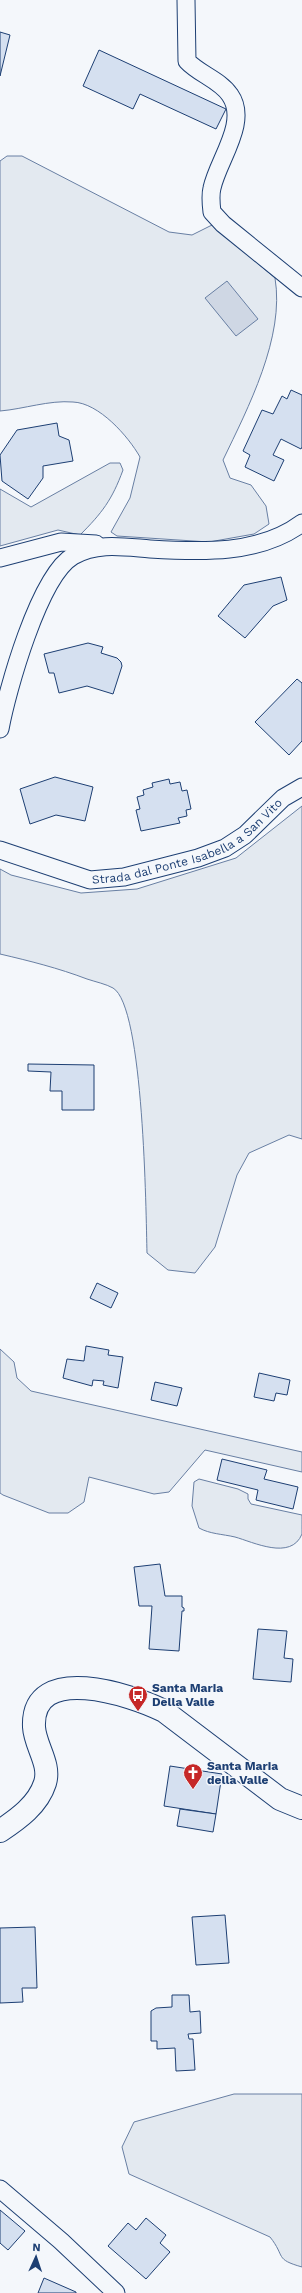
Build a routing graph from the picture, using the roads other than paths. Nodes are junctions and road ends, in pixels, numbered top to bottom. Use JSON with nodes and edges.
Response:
{"nodes":[{"id":1,"x":186,"y":0,"type":"edge"},
{"id":2,"x":302,"y":288,"type":"edge"},
{"id":3,"x":302,"y":523,"type":"edge"},
{"id":4,"x":106,"y":545,"type":"junction"},
{"id":5,"x":0,"y":558,"type":"edge"},
{"id":6,"x":0,"y":729,"type":"edge"},
{"id":7,"x":302,"y":787,"type":"edge"},
{"id":8,"x":0,"y":850,"type":"edge"},
{"id":9,"x":302,"y":1808,"type":"edge"},
{"id":10,"x":0,"y":1831,"type":"edge"},
{"id":11,"x":0,"y":2189,"type":"edge"},
{"id":12,"x":116,"y":2293,"type":"edge"}],
"edges":[{"from":1,"to":2,"type":"street"},
{"from":3,"to":4,"type":"street"},
{"from":4,"to":5,"type":"street"},
{"from":4,"to":6,"type":"street"},
{"from":7,"to":8,"type":"street","name":"Strada dal Ponte Isabella a San Vito"},
{"from":9,"to":10,"type":"street"},
{"from":11,"to":12,"type":"street"}]}
